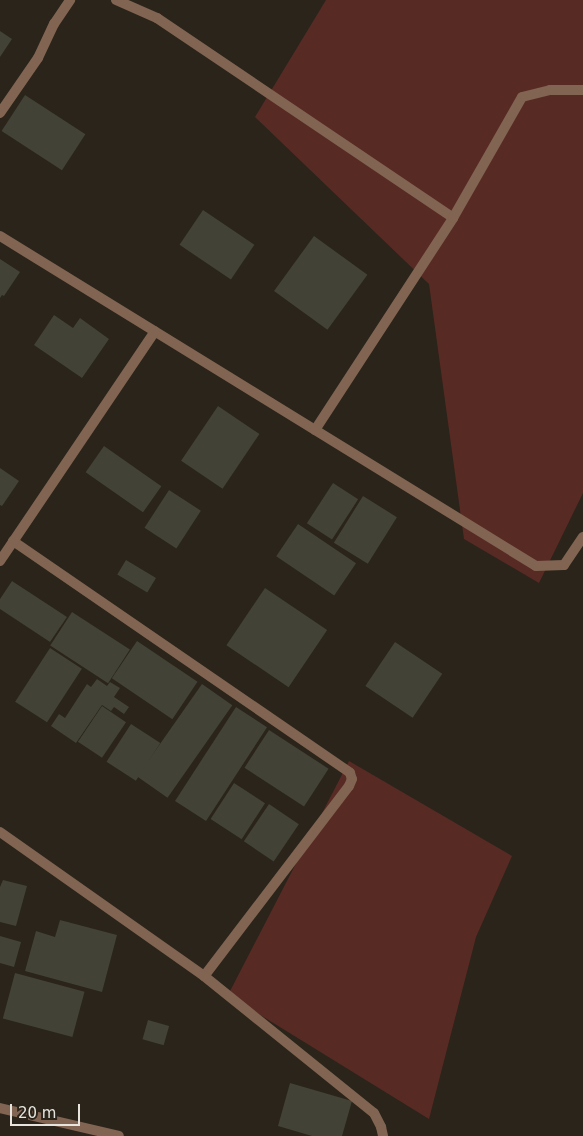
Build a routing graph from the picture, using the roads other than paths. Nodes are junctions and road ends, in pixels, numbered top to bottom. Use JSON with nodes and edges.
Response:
{"nodes":[{"id":1,"x":70,"y":0,"type":"edge"},
{"id":2,"x":116,"y":0,"type":"edge"},
{"id":3,"x":583,"y":90,"type":"edge"},
{"id":4,"x":0,"y":113,"type":"edge"},
{"id":5,"x":453,"y":218,"type":"junction"},
{"id":6,"x":0,"y":236,"type":"edge"},
{"id":7,"x":155,"y":331,"type":"junction"},
{"id":8,"x":315,"y":430,"type":"junction"},
{"id":9,"x":583,"y":537,"type":"edge"},
{"id":10,"x":13,"y":541,"type":"junction"},
{"id":11,"x":0,"y":561,"type":"edge"},
{"id":12,"x":0,"y":832,"type":"edge"},
{"id":13,"x":204,"y":976,"type":"junction"},
{"id":14,"x":0,"y":1108,"type":"edge"},
{"id":15,"x":119,"y":1136,"type":"edge"},
{"id":16,"x":383,"y":1136,"type":"edge"}],
"edges":[{"from":1,"to":4,"type":"street"},
{"from":2,"to":5,"type":"street"},
{"from":3,"to":5,"type":"street"},
{"from":5,"to":8,"type":"street"},
{"from":6,"to":7,"type":"street"},
{"from":7,"to":8,"type":"street"},
{"from":7,"to":10,"type":"street"},
{"from":8,"to":9,"type":"street"},
{"from":10,"to":11,"type":"street"},
{"from":10,"to":13,"type":"street"},
{"from":12,"to":13,"type":"street"},
{"from":13,"to":16,"type":"street"},
{"from":14,"to":15,"type":"street"}]}
